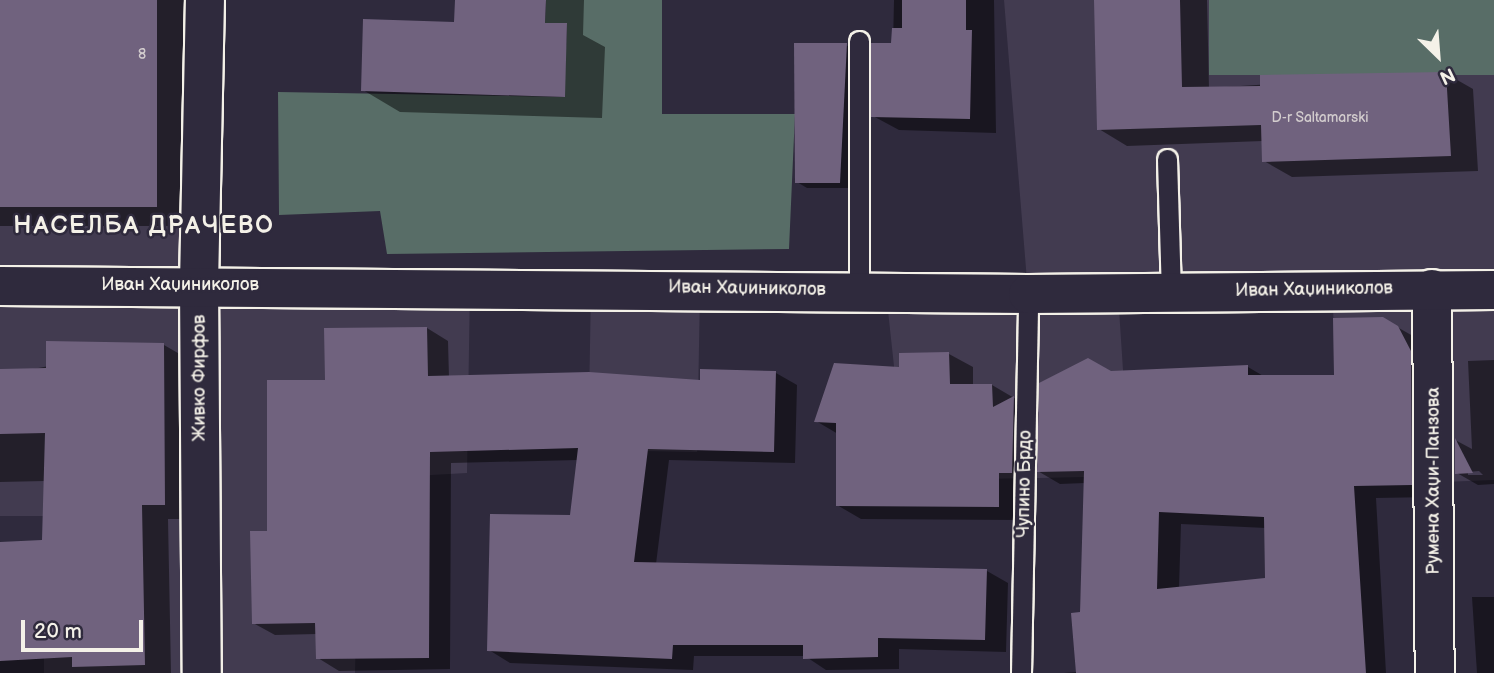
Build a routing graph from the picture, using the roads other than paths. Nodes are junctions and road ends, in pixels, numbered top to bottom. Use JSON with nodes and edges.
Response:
{"nodes":[{"id":1,"x":205,"y":0,"type":"edge"},
{"id":2,"x":859,"y":41,"type":"dead end"},
{"id":3,"x":1167,"y":159,"type":"dead end"},
{"id":4,"x":199,"y":284,"type":"junction"},
{"id":5,"x":0,"y":286,"type":"edge"},
{"id":6,"x":1432,"y":289,"type":"junction"},
{"id":7,"x":1494,"y":290,"type":"edge"},
{"id":8,"x":859,"y":291,"type":"junction"},
{"id":9,"x":1171,"y":293,"type":"junction"},
{"id":10,"x":1028,"y":294,"type":"junction"},
{"id":11,"x":202,"y":673,"type":"edge"},
{"id":12,"x":1021,"y":673,"type":"edge"},
{"id":13,"x":1435,"y":673,"type":"edge"}],
"edges":[{"from":1,"to":4,"type":"street","name":"Живко Фирфов"},
{"from":2,"to":8,"type":"lane"},
{"from":3,"to":9,"type":"lane"},
{"from":4,"to":5,"type":"street","name":"Иван Хаџиниколов"},
{"from":4,"to":8,"type":"street","name":"Иван Хаџиниколов"},
{"from":4,"to":11,"type":"street","name":"Живко Фирфов"},
{"from":6,"to":7,"type":"street","name":"Иван Хаџиниколов"},
{"from":6,"to":9,"type":"street","name":"Иван Хаџиниколов"},
{"from":6,"to":13,"type":"street","name":"Румена Хаџи-Панзова"},
{"from":8,"to":10,"type":"street","name":"Иван Хаџиниколов"},
{"from":9,"to":10,"type":"street","name":"Иван Хаџиниколов"},
{"from":10,"to":12,"type":"lane","name":"Чупино Брдо"}]}
